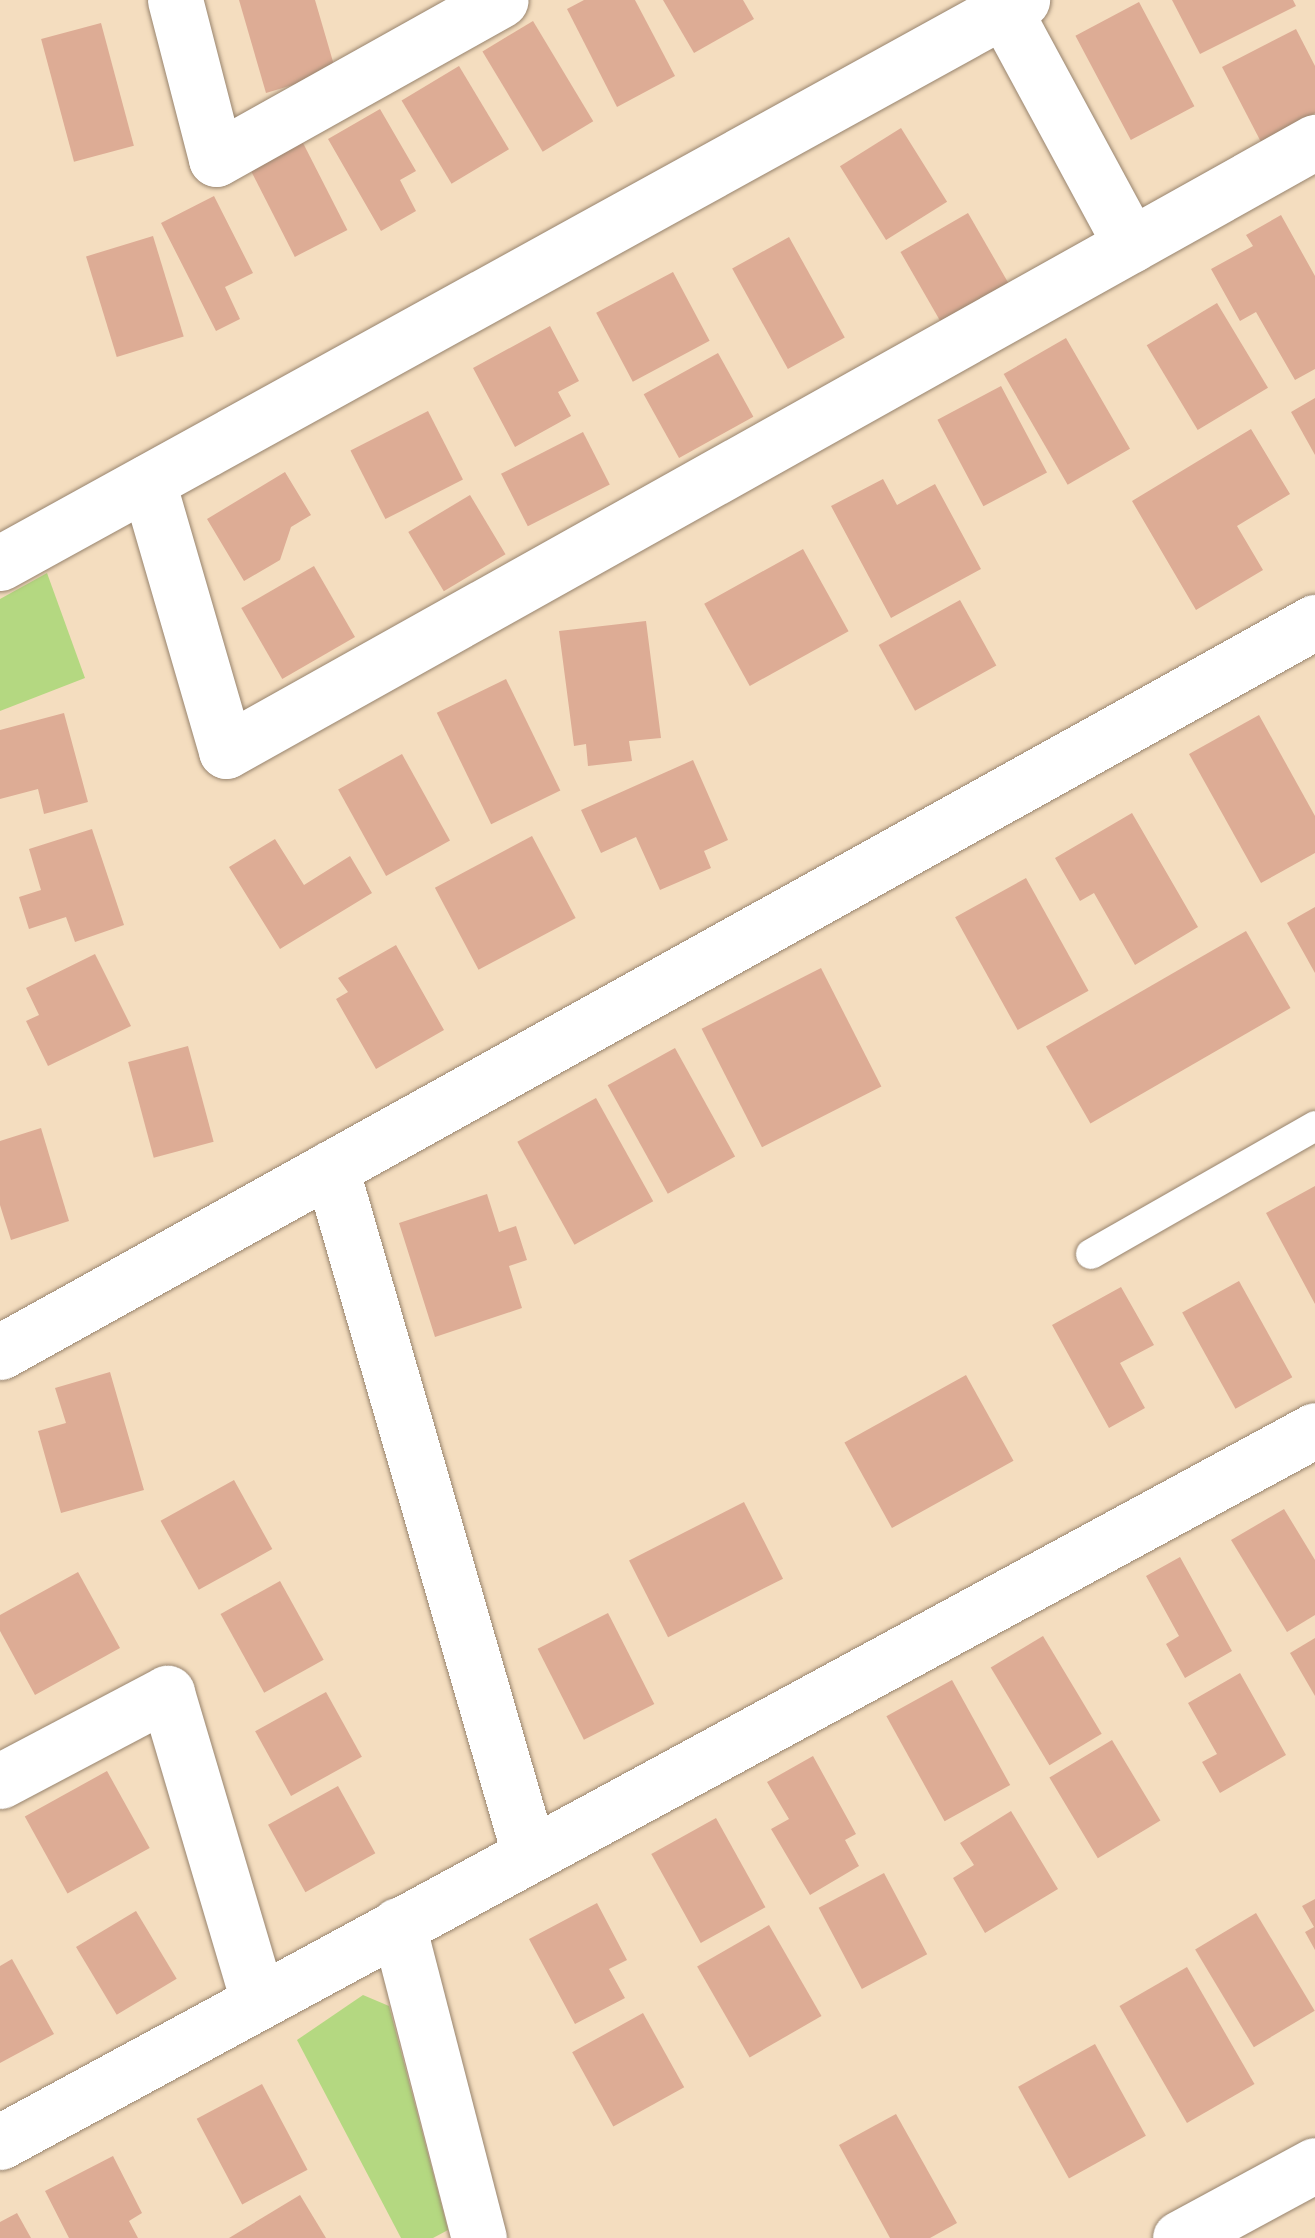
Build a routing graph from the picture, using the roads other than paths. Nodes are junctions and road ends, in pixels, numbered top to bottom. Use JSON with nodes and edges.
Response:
{"nodes":[{"id":1,"x":175,"y":0,"type":"edge"},
{"id":2,"x":502,"y":0,"type":"edge"},
{"id":3,"x":1013,"y":5,"type":"edge"},
{"id":4,"x":1315,"y":142,"type":"edge"},
{"id":5,"x":1131,"y":245,"type":"junction"},
{"id":6,"x":148,"y":482,"type":"junction"},
{"id":7,"x":0,"y":563,"type":"edge"},
{"id":8,"x":1315,"y":622,"type":"edge"},
{"id":9,"x":1315,"y":1126,"type":"edge"},
{"id":10,"x":331,"y":1168,"type":"junction"},
{"id":11,"x":1091,"y":1254,"type":"dead end"},
{"id":12,"x":0,"y":1352,"type":"edge"},
{"id":13,"x":1315,"y":1430,"type":"edge"},
{"id":14,"x":0,"y":1781,"type":"edge"},
{"id":15,"x":529,"y":1853,"type":"junction"},
{"id":16,"x":398,"y":1925,"type":"junction"},
{"id":17,"x":258,"y":2001,"type":"junction"},
{"id":18,"x":0,"y":2142,"type":"edge"},
{"id":19,"x":1315,"y":2165,"type":"edge"},
{"id":20,"x":479,"y":2238,"type":"edge"},
{"id":21,"x":1180,"y":2238,"type":"edge"}],
"edges":[{"from":1,"to":2,"type":"street"},
{"from":3,"to":5,"type":"street"},
{"from":3,"to":6,"type":"street"},
{"from":4,"to":5,"type":"street"},
{"from":5,"to":6,"type":"street"},
{"from":6,"to":7,"type":"street"},
{"from":8,"to":10,"type":"street"},
{"from":9,"to":11,"type":"lane"},
{"from":10,"to":12,"type":"street"},
{"from":10,"to":15,"type":"street"},
{"from":13,"to":15,"type":"street"},
{"from":14,"to":17,"type":"street"},
{"from":15,"to":16,"type":"street"},
{"from":16,"to":17,"type":"street"},
{"from":16,"to":20,"type":"street"},
{"from":17,"to":18,"type":"street"},
{"from":19,"to":21,"type":"street"}]}
